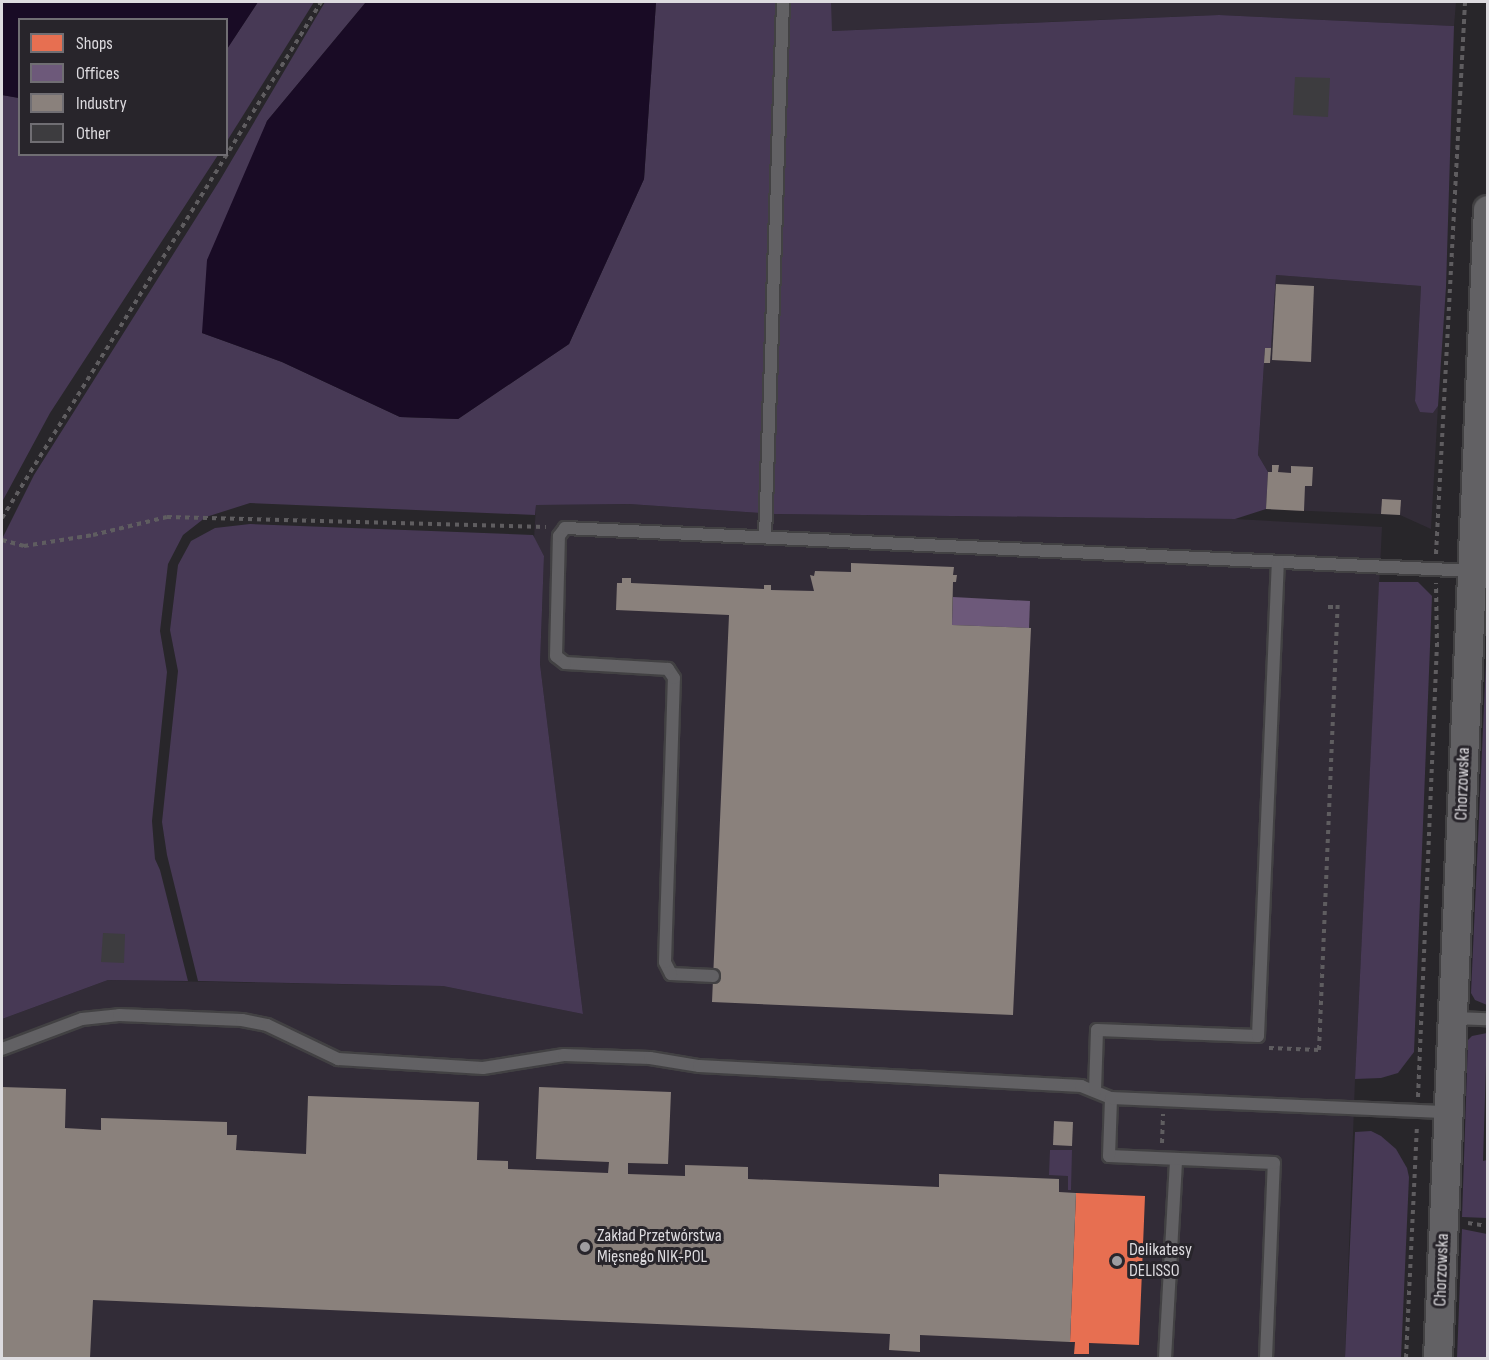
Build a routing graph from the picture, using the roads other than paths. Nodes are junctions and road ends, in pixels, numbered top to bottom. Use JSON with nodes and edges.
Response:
{"nodes":[{"id":1,"x":783,"y":2,"type":"edge"},
{"id":2,"x":1488,"y":210,"type":"edge"},
{"id":3,"x":765,"y":537,"type":"junction"},
{"id":4,"x":1278,"y":562,"type":"junction"},
{"id":5,"x":1472,"y":571,"type":"junction"},
{"id":6,"x":1479,"y":616,"type":"edge"},
{"id":7,"x":713,"y":976,"type":"dead end"},
{"id":8,"x":1452,"y":1018,"type":"junction"},
{"id":9,"x":1488,"y":1019,"type":"edge"},
{"id":10,"x":2,"y":1049,"type":"edge"},
{"id":11,"x":1095,"y":1091,"type":"junction"},
{"id":12,"x":1111,"y":1098,"type":"junction"},
{"id":13,"x":1449,"y":1112,"type":"junction"},
{"id":14,"x":1176,"y":1159,"type":"junction"},
{"id":15,"x":1165,"y":1359,"type":"edge"},
{"id":16,"x":1266,"y":1359,"type":"edge"},
{"id":17,"x":1438,"y":1359,"type":"edge"}],
"edges":[{"from":1,"to":3,"type":"lane"},
{"from":2,"to":5,"type":"street","name":"Chorzowska"},
{"from":3,"to":4,"type":"lane"},
{"from":3,"to":7,"type":"lane"},
{"from":4,"to":5,"type":"lane"},
{"from":4,"to":11,"type":"lane"},
{"from":5,"to":6,"type":"street","name":"Chorzowska"},
{"from":6,"to":8,"type":"street","name":"Chorzowska"},
{"from":8,"to":9,"type":"lane"},
{"from":8,"to":13,"type":"street","name":"Chorzowska"},
{"from":10,"to":11,"type":"lane"},
{"from":11,"to":12,"type":"lane"},
{"from":12,"to":13,"type":"lane"},
{"from":12,"to":14,"type":"lane"},
{"from":13,"to":17,"type":"street","name":"Chorzowska"},
{"from":14,"to":15,"type":"lane"},
{"from":14,"to":16,"type":"lane"}]}
